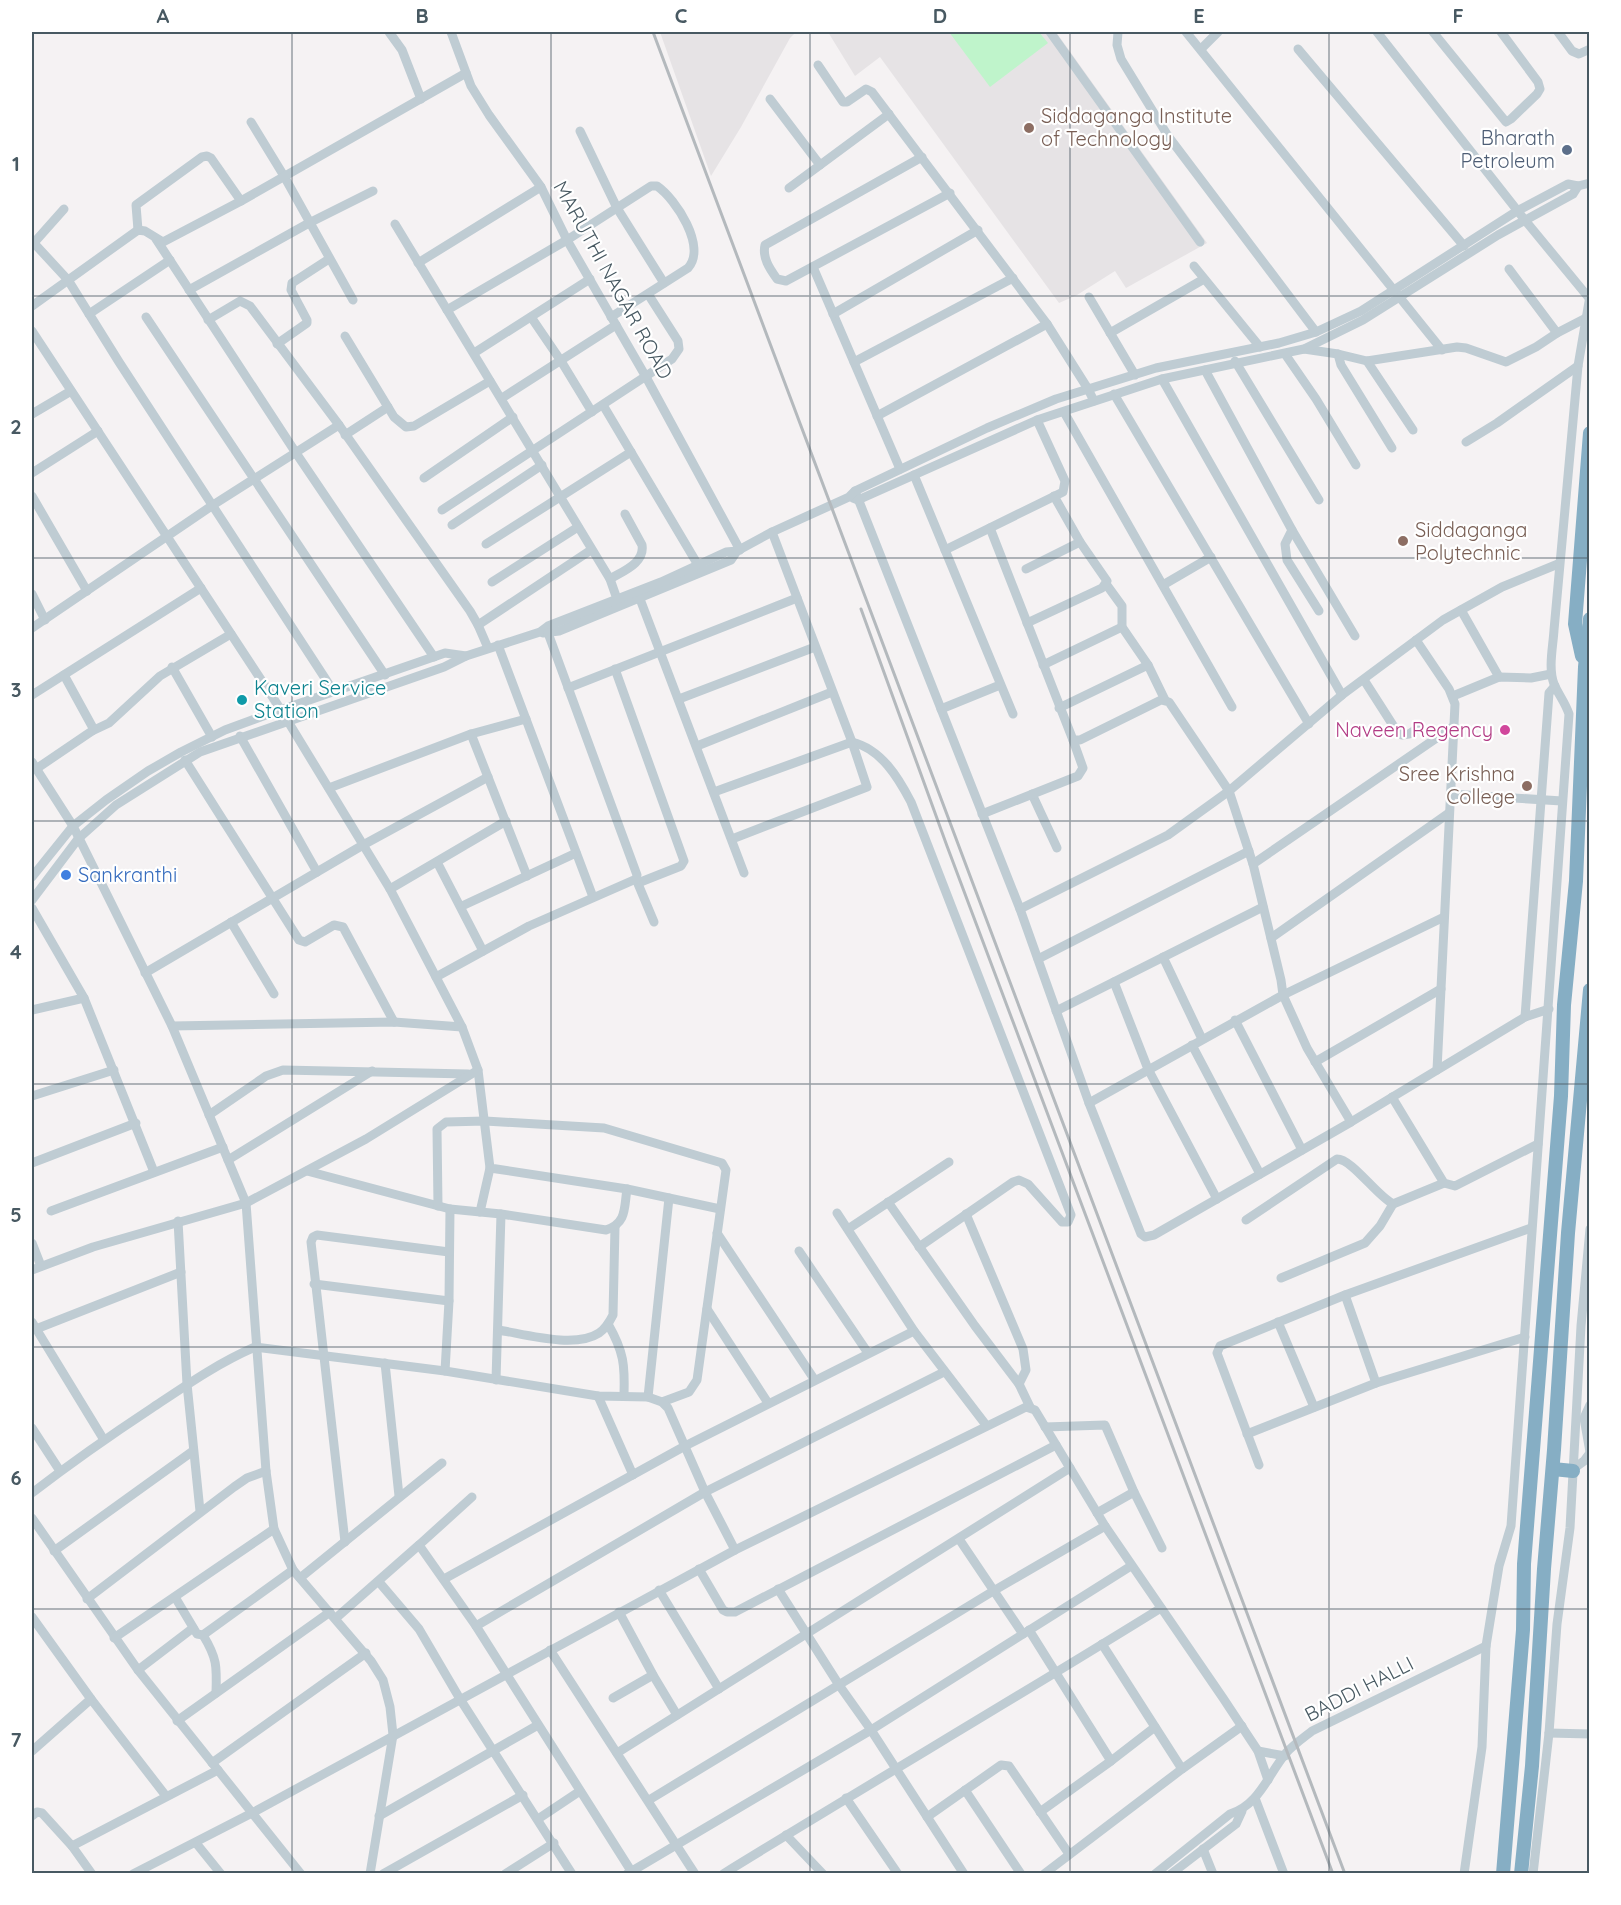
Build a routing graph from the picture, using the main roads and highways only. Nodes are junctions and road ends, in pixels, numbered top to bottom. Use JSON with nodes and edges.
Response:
{"nodes":[{"id":1,"x":1590,"y":433,"type":"edge"},
{"id":2,"x":1590,"y":619,"type":"edge"},
{"id":3,"x":1585,"y":667,"type":"junction"},
{"id":4,"x":1590,"y":990,"type":"edge"},
{"id":5,"x":1588,"y":1015,"type":"edge"},
{"id":6,"x":1553,"y":1469,"type":"junction"},
{"id":7,"x":1573,"y":1470,"type":"road end"},
{"id":8,"x":1503,"y":1872,"type":"edge"},
{"id":9,"x":1521,"y":1874,"type":"edge"}],
"edges":[{"from":1,"to":3,"type":"highway"},
{"from":2,"to":3,"type":"highway"},
{"from":3,"to":8,"type":"highway"},
{"from":4,"to":5,"type":"highway"},
{"from":5,"to":6,"type":"highway"},
{"from":6,"to":7,"type":"highway"},
{"from":6,"to":9,"type":"highway"}]}
